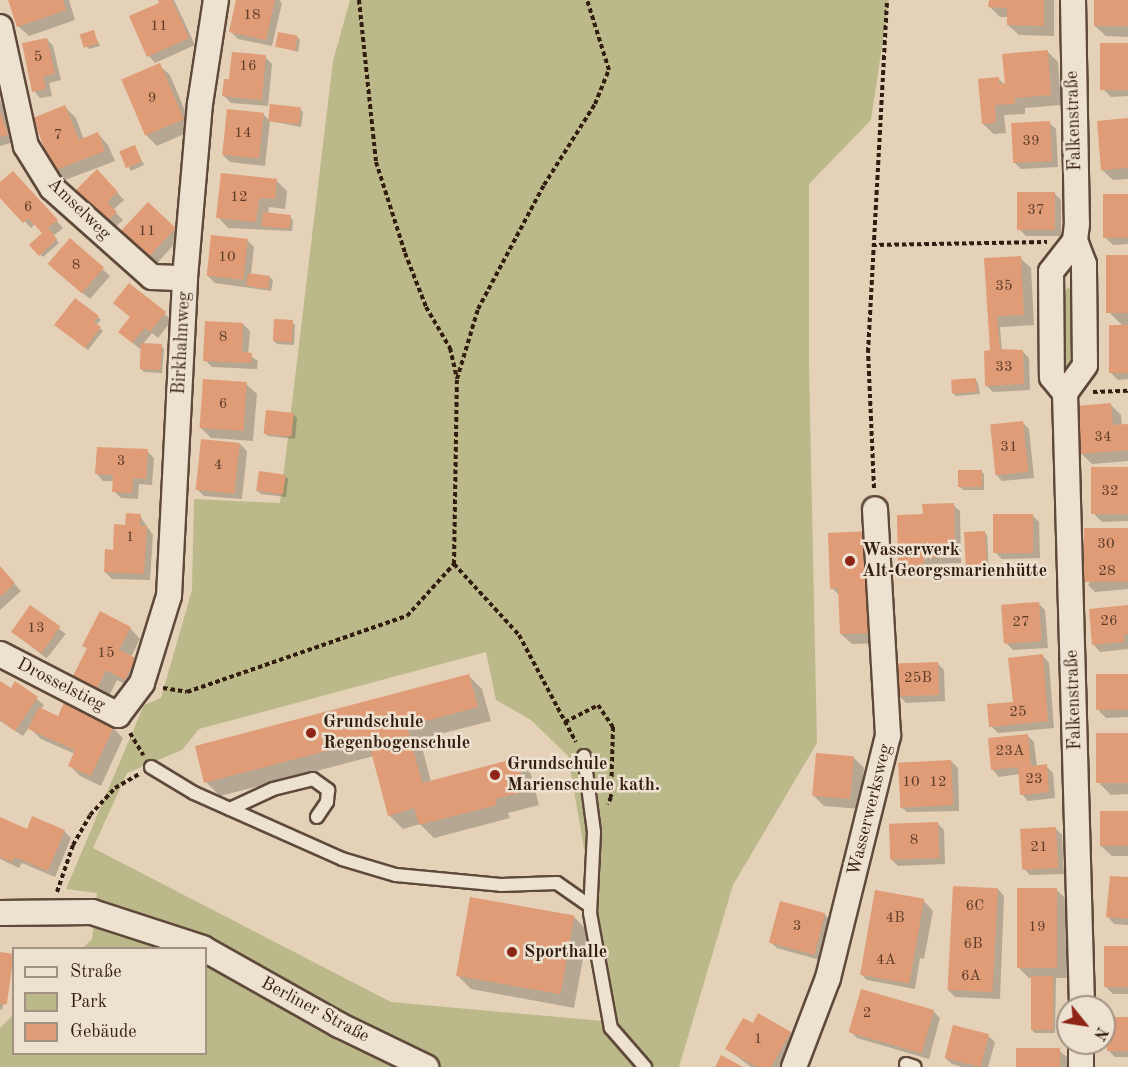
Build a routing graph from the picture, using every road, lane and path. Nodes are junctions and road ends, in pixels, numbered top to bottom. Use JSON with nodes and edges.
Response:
{"nodes":[{"id":1,"x":216,"y":0,"type":"edge"},
{"id":2,"x":359,"y":0,"type":"edge"},
{"id":3,"x":587,"y":0,"type":"edge"},
{"id":4,"x":887,"y":0,"type":"edge"},
{"id":5,"x":1072,"y":0,"type":"edge"},
{"id":6,"x":0,"y":27,"type":"edge"},
{"id":7,"x":1075,"y":241,"type":"junction"},
{"id":8,"x":872,"y":245,"type":"junction"},
{"id":9,"x":185,"y":278,"type":"junction"},
{"id":10,"x":457,"y":379,"type":"junction"},
{"id":11,"x":1065,"y":393,"type":"junction"},
{"id":12,"x":874,"y":510,"type":"joint"},
{"id":13,"x":454,"y":564,"type":"junction"},
{"id":14,"x":0,"y":654,"type":"edge"},
{"id":15,"x":142,"y":683,"type":"junction"},
{"id":16,"x":118,"y":715,"type":"junction"},
{"id":17,"x":584,"y":756,"type":"joint"},
{"id":18,"x":151,"y":767,"type":"junction"},
{"id":19,"x":230,"y":809,"type":"junction"},
{"id":20,"x":317,"y":817,"type":"dead end"},
{"id":21,"x":589,"y":905,"type":"junction"},
{"id":22,"x":56,"y":912,"type":"junction"},
{"id":23,"x":0,"y":913,"type":"edge"},
{"id":24,"x":198,"y":947,"type":"edge"},
{"id":25,"x":207,"y":951,"type":"edge"},
{"id":26,"x":1082,"y":995,"type":"edge"},
{"id":27,"x":426,"y":1067,"type":"edge"},
{"id":28,"x":645,"y":1067,"type":"edge"},
{"id":29,"x":794,"y":1067,"type":"edge"}],
"edges":[{"from":1,"to":9,"type":"street","name":"Birkhahnweg"},
{"from":2,"to":10,"type":"path"},
{"from":3,"to":10,"type":"path"},
{"from":4,"to":8,"type":"path"},
{"from":5,"to":7,"type":"street","name":"Falkenstraße"},
{"from":6,"to":9,"type":"street","name":"Amselweg"},
{"from":7,"to":8,"type":"path"},
{"from":7,"to":11,"type":"street","name":"Falkenstraße"},
{"from":7,"to":11,"type":"street","name":"Falkenstraße"},
{"from":8,"to":12,"type":"path"},
{"from":9,"to":15,"type":"street","name":"Birkhahnweg"},
{"from":10,"to":13,"type":"path"},
{"from":11,"to":26,"type":"street","name":"Falkenstraße"},
{"from":12,"to":29,"type":"street","name":"Wasserwerksweg"},
{"from":13,"to":15,"type":"path"},
{"from":13,"to":17,"type":"path"},
{"from":14,"to":16,"type":"street","name":"Drosselstieg"},
{"from":15,"to":16,"type":"street","name":"Drosselstieg"},
{"from":16,"to":18,"type":"path"},
{"from":17,"to":21,"type":"lane"},
{"from":18,"to":19,"type":"lane"},
{"from":18,"to":22,"type":"path"},
{"from":19,"to":20,"type":"lane"},
{"from":19,"to":21,"type":"lane"},
{"from":21,"to":28,"type":"lane"},
{"from":22,"to":23,"type":"street","name":"Berliner Straße"},
{"from":22,"to":24,"type":"street","name":"Berliner Straße"},
{"from":25,"to":27,"type":"street","name":"Berliner Straße"}]}
